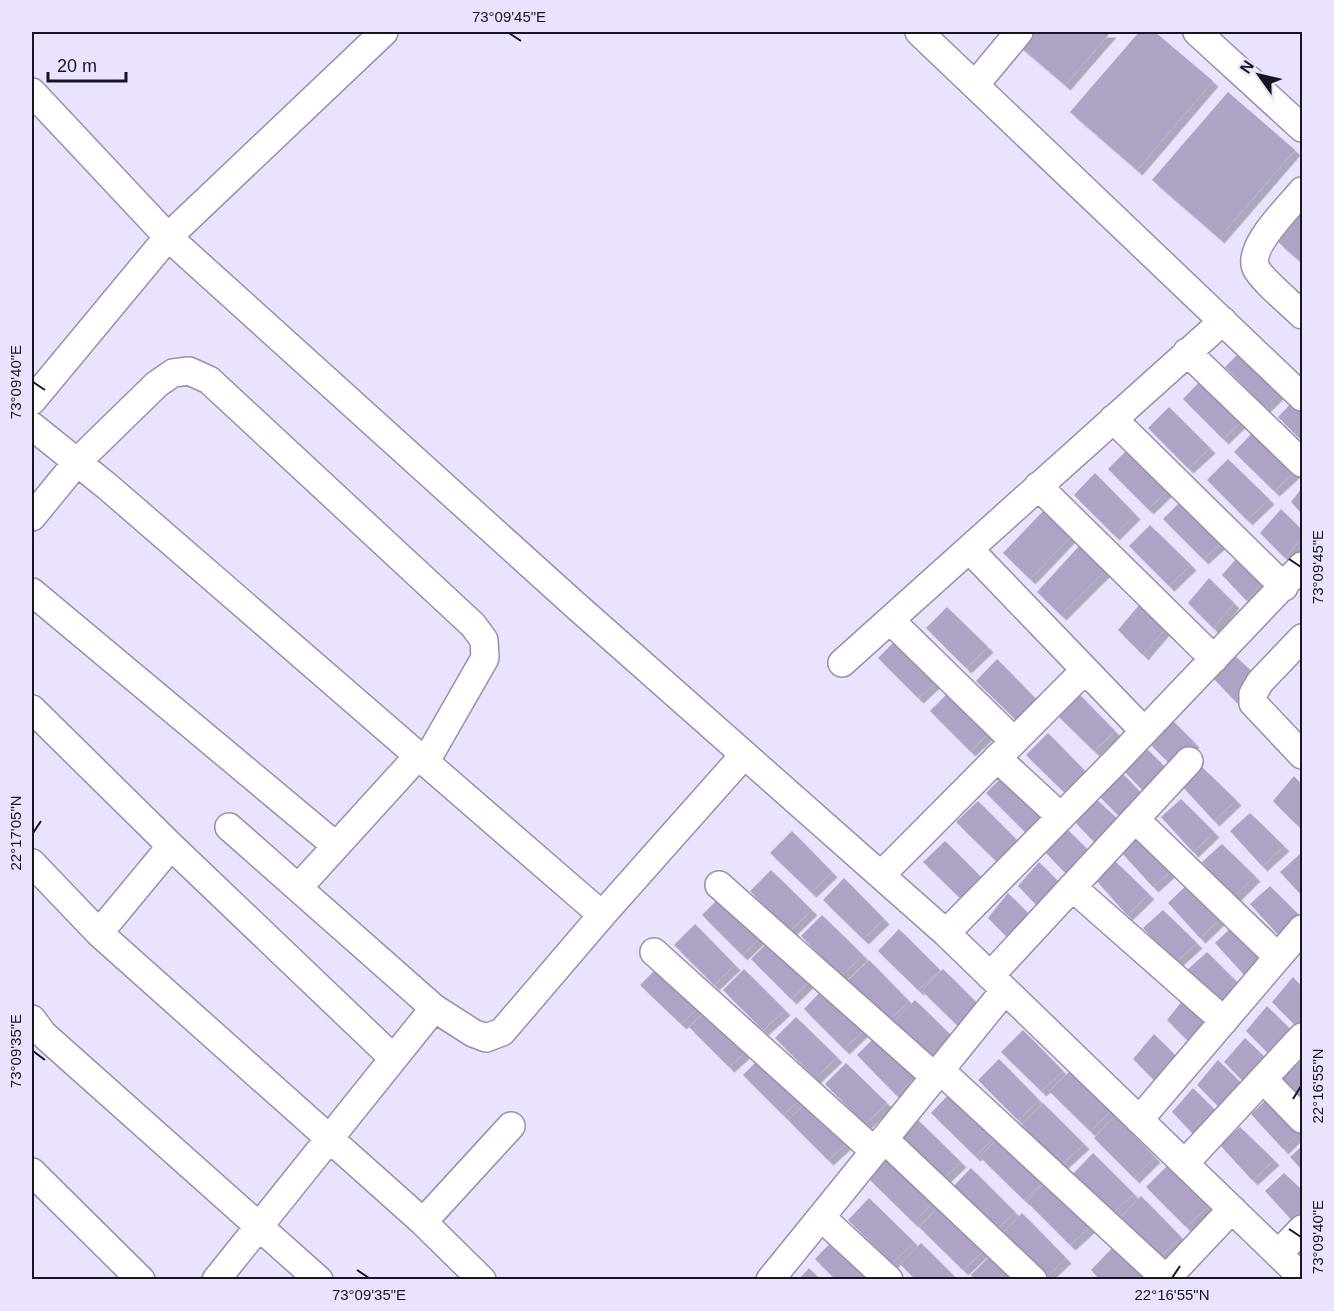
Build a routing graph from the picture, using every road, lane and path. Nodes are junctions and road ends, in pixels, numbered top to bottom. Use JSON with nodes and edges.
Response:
{"nodes":[{"id":1,"x":384,"y":32,"type":"edge"},
{"id":2,"x":919,"y":32,"type":"edge"},
{"id":3,"x":1019,"y":32,"type":"edge"},
{"id":4,"x":1200,"y":32,"type":"edge"},
{"id":5,"x":975,"y":85,"type":"junction"},
{"id":6,"x":32,"y":92,"type":"edge"},
{"id":7,"x":1302,"y":128,"type":"edge"},
{"id":8,"x":1302,"y":191,"type":"edge"},
{"id":9,"x":168,"y":237,"type":"junction"},
{"id":10,"x":1302,"y":315,"type":"edge"},
{"id":11,"x":1223,"y":321,"type":"junction"},
{"id":12,"x":1187,"y":352,"type":"junction"},
{"id":13,"x":1302,"y":397,"type":"edge"},
{"id":14,"x":32,"y":400,"type":"edge"},
{"id":15,"x":1113,"y":419,"type":"junction"},
{"id":16,"x":32,"y":426,"type":"edge"},
{"id":17,"x":77,"y":462,"type":"junction"},
{"id":18,"x":1302,"y":463,"type":"edge"},
{"id":19,"x":1038,"y":486,"type":"junction"},
{"id":20,"x":32,"y":517,"type":"edge"},
{"id":21,"x":969,"y":549,"type":"junction"},
{"id":22,"x":1302,"y":566,"type":"edge"},
{"id":23,"x":1284,"y":587,"type":"junction"},
{"id":24,"x":32,"y":592,"type":"edge"},
{"id":25,"x":890,"y":620,"type":"junction"},
{"id":26,"x":1300,"y":645,"type":"edge"},
{"id":27,"x":1215,"y":659,"type":"junction"},
{"id":28,"x":842,"y":663,"type":"dead end"},
{"id":29,"x":1085,"y":670,"type":"junction"},
{"id":30,"x":32,"y":709,"type":"edge"},
{"id":31,"x":1144,"y":731,"type":"junction"},
{"id":32,"x":1006,"y":750,"type":"junction"},
{"id":33,"x":744,"y":755,"type":"junction"},
{"id":34,"x":1302,"y":755,"type":"edge"},
{"id":35,"x":422,"y":758,"type":"junction"},
{"id":36,"x":1189,"y":761,"type":"dead end"},
{"id":37,"x":1061,"y":817,"type":"junction"},
{"id":38,"x":1135,"y":819,"type":"junction"},
{"id":39,"x":229,"y":827,"type":"dead end"},
{"id":40,"x":335,"y":845,"type":"junction"},
{"id":41,"x":171,"y":846,"type":"junction"},
{"id":42,"x":32,"y":863,"type":"edge"},
{"id":43,"x":880,"y":875,"type":"junction"},
{"id":44,"x":719,"y":885,"type":"dead end"},
{"id":45,"x":1072,"y":887,"type":"junction"},
{"id":46,"x":298,"y":888,"type":"junction"},
{"id":47,"x":602,"y":915,"type":"junction"},
{"id":48,"x":1302,"y":929,"type":"edge"},
{"id":49,"x":99,"y":933,"type":"junction"},
{"id":50,"x":946,"y":933,"type":"junction"},
{"id":51,"x":654,"y":952,"type":"dead end"},
{"id":52,"x":1278,"y":957,"type":"junction"},
{"id":53,"x":998,"y":983,"type":"junction"},
{"id":54,"x":434,"y":1008,"type":"junction"},
{"id":55,"x":32,"y":1019,"type":"edge"},
{"id":56,"x":1224,"y":1021,"type":"junction"},
{"id":57,"x":1302,"y":1037,"type":"edge"},
{"id":58,"x":393,"y":1058,"type":"junction"},
{"id":59,"x":937,"y":1074,"type":"junction"},
{"id":60,"x":1263,"y":1079,"type":"junction"},
{"id":61,"x":1302,"y":1119,"type":"edge"},
{"id":62,"x":1139,"y":1120,"type":"junction"},
{"id":63,"x":511,"y":1126,"type":"dead end"},
{"id":64,"x":328,"y":1139,"type":"junction"},
{"id":65,"x":879,"y":1145,"type":"junction"},
{"id":66,"x":1185,"y":1163,"type":"junction"},
{"id":67,"x":32,"y":1172,"type":"edge"},
{"id":68,"x":1232,"y":1209,"type":"junction"},
{"id":69,"x":821,"y":1217,"type":"junction"},
{"id":70,"x":423,"y":1222,"type":"junction"},
{"id":71,"x":259,"y":1225,"type":"junction"},
{"id":72,"x":1302,"y":1229,"type":"edge"},
{"id":73,"x":1278,"y":1254,"type":"junction"},
{"id":74,"x":1302,"y":1277,"type":"edge"},
{"id":75,"x":1166,"y":1279,"type":"edge"},
{"id":76,"x":141,"y":1280,"type":"edge"},
{"id":77,"x":216,"y":1280,"type":"edge"},
{"id":78,"x":320,"y":1280,"type":"edge"},
{"id":79,"x":482,"y":1280,"type":"edge"},
{"id":80,"x":770,"y":1280,"type":"edge"},
{"id":81,"x":889,"y":1280,"type":"edge"},
{"id":82,"x":1033,"y":1280,"type":"edge"}],
"edges":[{"from":1,"to":9,"type":"street"},
{"from":2,"to":5,"type":"street"},
{"from":3,"to":5,"type":"street"},
{"from":4,"to":7,"type":"street"},
{"from":5,"to":11,"type":"street"},
{"from":6,"to":9,"type":"street"},
{"from":8,"to":10,"type":"street"},
{"from":9,"to":14,"type":"street"},
{"from":9,"to":33,"type":"street"},
{"from":11,"to":12,"type":"street"},
{"from":11,"to":13,"type":"street"},
{"from":12,"to":15,"type":"street"},
{"from":12,"to":18,"type":"street"},
{"from":15,"to":19,"type":"street"},
{"from":15,"to":23,"type":"street"},
{"from":16,"to":17,"type":"street"},
{"from":17,"to":20,"type":"street"},
{"from":17,"to":35,"type":"street"},
{"from":17,"to":35,"type":"street"},
{"from":19,"to":21,"type":"street"},
{"from":19,"to":27,"type":"street"},
{"from":21,"to":25,"type":"street"},
{"from":21,"to":29,"type":"street"},
{"from":22,"to":23,"type":"street"},
{"from":23,"to":27,"type":"street"},
{"from":24,"to":40,"type":"street"},
{"from":25,"to":28,"type":"street"},
{"from":25,"to":32,"type":"street"},
{"from":26,"to":34,"type":"street"},
{"from":27,"to":31,"type":"street"},
{"from":29,"to":31,"type":"street"},
{"from":29,"to":32,"type":"street"},
{"from":30,"to":41,"type":"street"},
{"from":31,"to":37,"type":"street"},
{"from":32,"to":37,"type":"street"},
{"from":32,"to":43,"type":"street"},
{"from":33,"to":43,"type":"street"},
{"from":33,"to":47,"type":"street"},
{"from":35,"to":40,"type":"street"},
{"from":35,"to":47,"type":"street"},
{"from":36,"to":38,"type":"street"},
{"from":37,"to":50,"type":"street"},
{"from":38,"to":45,"type":"street"},
{"from":38,"to":52,"type":"street"},
{"from":39,"to":46,"type":"street"},
{"from":40,"to":46,"type":"street"},
{"from":41,"to":49,"type":"street"},
{"from":41,"to":58,"type":"street"},
{"from":42,"to":49,"type":"street"},
{"from":43,"to":50,"type":"street"},
{"from":44,"to":59,"type":"street"},
{"from":45,"to":53,"type":"street"},
{"from":45,"to":56,"type":"street"},
{"from":46,"to":54,"type":"street"},
{"from":47,"to":54,"type":"street"},
{"from":48,"to":52,"type":"street"},
{"from":49,"to":64,"type":"street"},
{"from":50,"to":53,"type":"street"},
{"from":51,"to":65,"type":"street"},
{"from":52,"to":56,"type":"street"},
{"from":53,"to":59,"type":"street"},
{"from":53,"to":62,"type":"street"},
{"from":54,"to":58,"type":"street"},
{"from":55,"to":71,"type":"street"},
{"from":56,"to":62,"type":"street"},
{"from":57,"to":60,"type":"street"},
{"from":58,"to":64,"type":"street"},
{"from":59,"to":65,"type":"street"},
{"from":59,"to":75,"type":"street"},
{"from":60,"to":61,"type":"street"},
{"from":60,"to":66,"type":"street"},
{"from":62,"to":66,"type":"street"},
{"from":63,"to":70,"type":"street"},
{"from":64,"to":70,"type":"street"},
{"from":64,"to":71,"type":"street"},
{"from":65,"to":69,"type":"street"},
{"from":65,"to":82,"type":"street"},
{"from":66,"to":68,"type":"street"},
{"from":67,"to":76,"type":"street"},
{"from":68,"to":73,"type":"street"},
{"from":68,"to":75,"type":"street"},
{"from":69,"to":80,"type":"street"},
{"from":69,"to":81,"type":"street"},
{"from":70,"to":79,"type":"street"},
{"from":71,"to":77,"type":"street"},
{"from":71,"to":78,"type":"street"},
{"from":72,"to":73,"type":"street"},
{"from":73,"to":74,"type":"street"}]}
